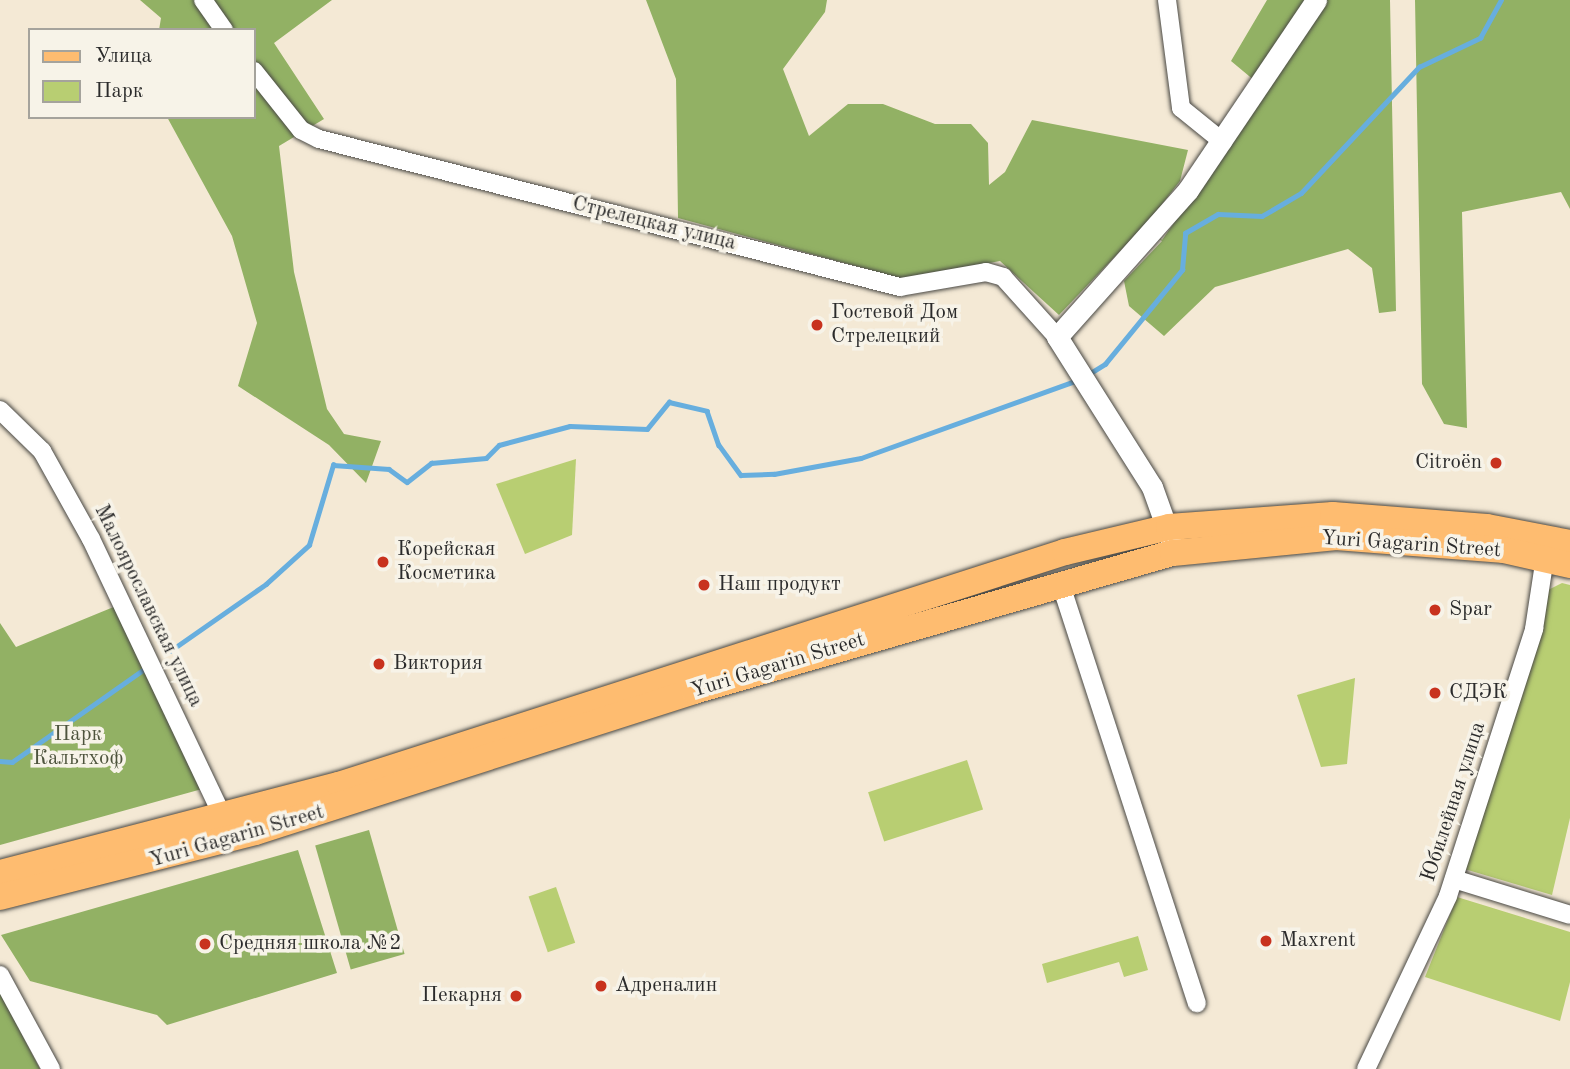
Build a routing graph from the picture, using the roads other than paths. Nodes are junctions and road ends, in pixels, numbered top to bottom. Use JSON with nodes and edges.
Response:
{"nodes":[{"id":1,"x":203,"y":0,"type":"edge"},
{"id":2,"x":1167,"y":0,"type":"edge"},
{"id":3,"x":1316,"y":0,"type":"edge"},
{"id":4,"x":223,"y":28,"type":"edge"},
{"id":5,"x":256,"y":74,"type":"edge"},
{"id":6,"x":1223,"y":142,"type":"junction"},
{"id":7,"x":1058,"y":337,"type":"junction"},
{"id":8,"x":0,"y":410,"type":"edge"},
{"id":9,"x":1171,"y":540,"type":"junction"},
{"id":10,"x":1554,"y":546,"type":"edge"},
{"id":11,"x":1570,"y":565,"type":"edge"},
{"id":12,"x":1060,"y":582,"type":"junction"},
{"id":13,"x":228,"y":828,"type":"junction"},
{"id":14,"x":0,"y":873,"type":"edge"},
{"id":15,"x":1454,"y":879,"type":"junction"},
{"id":16,"x":0,"y":897,"type":"edge"},
{"id":17,"x":1570,"y":915,"type":"edge"},
{"id":18,"x":0,"y":975,"type":"edge"},
{"id":19,"x":1197,"y":1003,"type":"dead end"},
{"id":20,"x":51,"y":1069,"type":"edge"},
{"id":21,"x":1366,"y":1069,"type":"edge"}],
"edges":[{"from":1,"to":4,"type":"street"},
{"from":2,"to":6,"type":"street"},
{"from":3,"to":6,"type":"street"},
{"from":5,"to":7,"type":"street","name":"Стрелецкая улица"},
{"from":6,"to":7,"type":"street"},
{"from":7,"to":9,"type":"street","name":"Стрелецкая улица"},
{"from":8,"to":13,"type":"street","name":"Малоярославская улица"},
{"from":9,"to":10,"type":"main road","name":"Yuri Gagarin Street"},
{"from":9,"to":12,"type":"main road","name":"Yuri Gagarin Street"},
{"from":9,"to":13,"type":"main road","name":"Yuri Gagarin Street"},
{"from":10,"to":11,"type":"main road","name":"Yuri Gagarin Street"},
{"from":10,"to":15,"type":"street","name":"Юбилейная улица"},
{"from":12,"to":13,"type":"main road","name":"Yuri Gagarin Street"},
{"from":12,"to":19,"type":"street"},
{"from":13,"to":14,"type":"main road","name":"Yuri Gagarin Street"},
{"from":13,"to":16,"type":"main road","name":"Yuri Gagarin Street"},
{"from":15,"to":17,"type":"street"},
{"from":15,"to":21,"type":"street","name":"Юбилейная улица"},
{"from":18,"to":20,"type":"street"}]}
